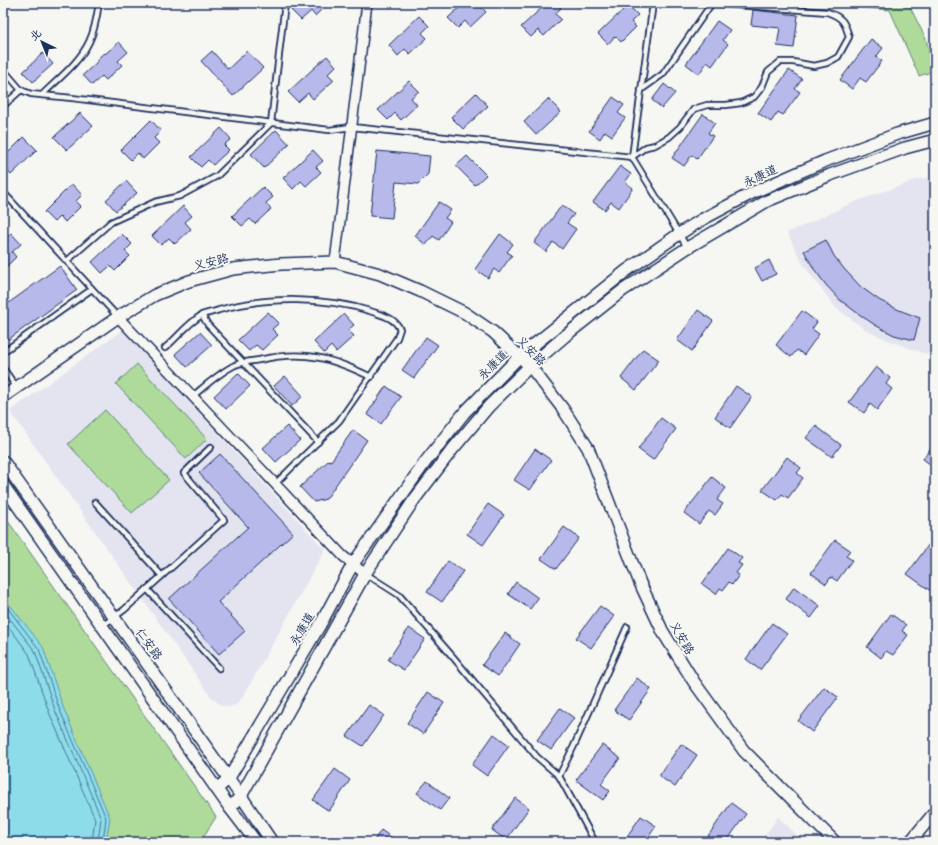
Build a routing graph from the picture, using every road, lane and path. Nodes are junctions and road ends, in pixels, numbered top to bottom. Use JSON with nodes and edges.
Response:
{"nodes":[{"id":1,"x":99,"y":3,"type":"edge"},
{"id":2,"x":285,"y":3,"type":"edge"},
{"id":3,"x":367,"y":3,"type":"edge"},
{"id":4,"x":653,"y":3,"type":"edge"},
{"id":5,"x":712,"y":3,"type":"edge"},
{"id":6,"x":3,"y":69,"type":"edge"},
{"id":7,"x":21,"y":90,"type":"junction"},
{"id":8,"x":641,"y":90,"type":"junction"},
{"id":9,"x":42,"y":95,"type":"junction"},
{"id":10,"x":3,"y":106,"type":"edge"},
{"id":11,"x":271,"y":123,"type":"junction"},
{"id":12,"x":935,"y":123,"type":"edge"},
{"id":13,"x":352,"y":127,"type":"junction"},
{"id":14,"x":935,"y":140,"type":"edge"},
{"id":15,"x":632,"y":157,"type":"junction"},
{"id":16,"x":3,"y":192,"type":"edge"},
{"id":17,"x":679,"y":234,"type":"junction"},
{"id":18,"x":687,"y":248,"type":"junction"},
{"id":19,"x":66,"y":261,"type":"junction"},
{"id":20,"x":335,"y":262,"type":"junction"},
{"id":21,"x":92,"y":288,"type":"junction"},
{"id":22,"x":202,"y":315,"type":"junction"},
{"id":23,"x":118,"y":317,"type":"junction"},
{"id":24,"x":166,"y":348,"type":"dead end"},
{"id":25,"x":3,"y":352,"type":"edge"},
{"id":26,"x":520,"y":356,"type":"junction"},
{"id":27,"x":244,"y":363,"type":"junction"},
{"id":28,"x":530,"y":366,"type":"junction"},
{"id":29,"x":3,"y":368,"type":"edge"},
{"id":30,"x":371,"y":376,"type":"junction"},
{"id":31,"x":17,"y":388,"type":"junction"},
{"id":32,"x":193,"y":396,"type":"junction"},
{"id":33,"x":3,"y":397,"type":"edge"},
{"id":34,"x":318,"y":442,"type":"junction"},
{"id":35,"x":211,"y":447,"type":"dead end"},
{"id":36,"x":3,"y":461,"type":"edge"},
{"id":37,"x":275,"y":484,"type":"junction"},
{"id":38,"x":3,"y":485,"type":"edge"},
{"id":39,"x":95,"y":502,"type":"dead end"},
{"id":40,"x":353,"y":564,"type":"junction"},
{"id":41,"x":365,"y":574,"type":"junction"},
{"id":42,"x":162,"y":576,"type":"junction"},
{"id":43,"x":147,"y":589,"type":"junction"},
{"id":44,"x":114,"y":617,"type":"junction"},
{"id":45,"x":102,"y":626,"type":"junction"},
{"id":46,"x":627,"y":627,"type":"dead end"},
{"id":47,"x":219,"y":668,"type":"dead end"},
{"id":48,"x":558,"y":776,"type":"junction"},
{"id":49,"x":229,"y":778,"type":"junction"},
{"id":50,"x":217,"y":789,"type":"junction"},
{"id":51,"x":242,"y":796,"type":"junction"},
{"id":52,"x":230,"y":808,"type":"junction"},
{"id":53,"x":935,"y":812,"type":"edge"},
{"id":54,"x":256,"y":842,"type":"edge"},
{"id":55,"x":272,"y":842,"type":"edge"},
{"id":56,"x":596,"y":842,"type":"edge"},
{"id":57,"x":835,"y":842,"type":"edge"},
{"id":58,"x":910,"y":842,"type":"edge"}],
"edges":[{"from":1,"to":9,"type":"lane"},
{"from":2,"to":11,"type":"lane"},
{"from":3,"to":13,"type":"street"},
{"from":4,"to":8,"type":"lane"},
{"from":5,"to":8,"type":"lane"},
{"from":5,"to":15,"type":"lane"},
{"from":6,"to":7,"type":"lane"},
{"from":7,"to":9,"type":"lane"},
{"from":7,"to":10,"type":"lane"},
{"from":8,"to":15,"type":"lane"},
{"from":9,"to":11,"type":"lane"},
{"from":11,"to":13,"type":"lane"},
{"from":11,"to":19,"type":"lane"},
{"from":12,"to":17,"type":"street","name":"永康道"},
{"from":13,"to":15,"type":"lane"},
{"from":13,"to":20,"type":"street"},
{"from":14,"to":18,"type":"street"},
{"from":15,"to":17,"type":"lane"},
{"from":16,"to":19,"type":"lane"},
{"from":17,"to":18,"type":"lane"},
{"from":17,"to":26,"type":"street","name":"永康道"},
{"from":18,"to":28,"type":"street"},
{"from":19,"to":21,"type":"lane"},
{"from":20,"to":23,"type":"street","name":"义安路"},
{"from":20,"to":26,"type":"street","name":"义安路"},
{"from":21,"to":23,"type":"lane"},
{"from":21,"to":25,"type":"lane"},
{"from":22,"to":24,"type":"lane"},
{"from":22,"to":27,"type":"lane"},
{"from":22,"to":30,"type":"lane"},
{"from":23,"to":31,"type":"street","name":"义安路"},
{"from":23,"to":32,"type":"street"},
{"from":26,"to":28,"type":"street","name":"义安路"},
{"from":26,"to":40,"type":"street","name":"永康道"},
{"from":27,"to":30,"type":"lane"},
{"from":27,"to":32,"type":"lane"},
{"from":27,"to":34,"type":"lane"},
{"from":28,"to":41,"type":"street"},
{"from":28,"to":57,"type":"street","name":"义安路"},
{"from":29,"to":31,"type":"lane"},
{"from":30,"to":34,"type":"lane"},
{"from":31,"to":33,"type":"street","name":"义安路"},
{"from":32,"to":37,"type":"street"},
{"from":34,"to":37,"type":"lane"},
{"from":35,"to":42,"type":"lane"},
{"from":36,"to":44,"type":"street","name":"仁安路"},
{"from":37,"to":40,"type":"street"},
{"from":38,"to":45,"type":"street"},
{"from":39,"to":42,"type":"lane"},
{"from":40,"to":41,"type":"street"},
{"from":40,"to":49,"type":"street","name":"永康道"},
{"from":41,"to":48,"type":"lane"},
{"from":41,"to":51,"type":"street"},
{"from":42,"to":43,"type":"lane"},
{"from":43,"to":44,"type":"lane"},
{"from":43,"to":47,"type":"lane"},
{"from":44,"to":45,"type":"lane"},
{"from":44,"to":49,"type":"street","name":"仁安路"},
{"from":45,"to":50,"type":"street"},
{"from":46,"to":48,"type":"lane"},
{"from":48,"to":56,"type":"lane"},
{"from":49,"to":50,"type":"street","name":"永康道"},
{"from":49,"to":51,"type":"street","name":"仁安路"},
{"from":50,"to":52,"type":"street"},
{"from":51,"to":52,"type":"street"},
{"from":51,"to":55,"type":"street","name":"仁安路"},
{"from":52,"to":54,"type":"street"},
{"from":53,"to":58,"type":"street"}]}
